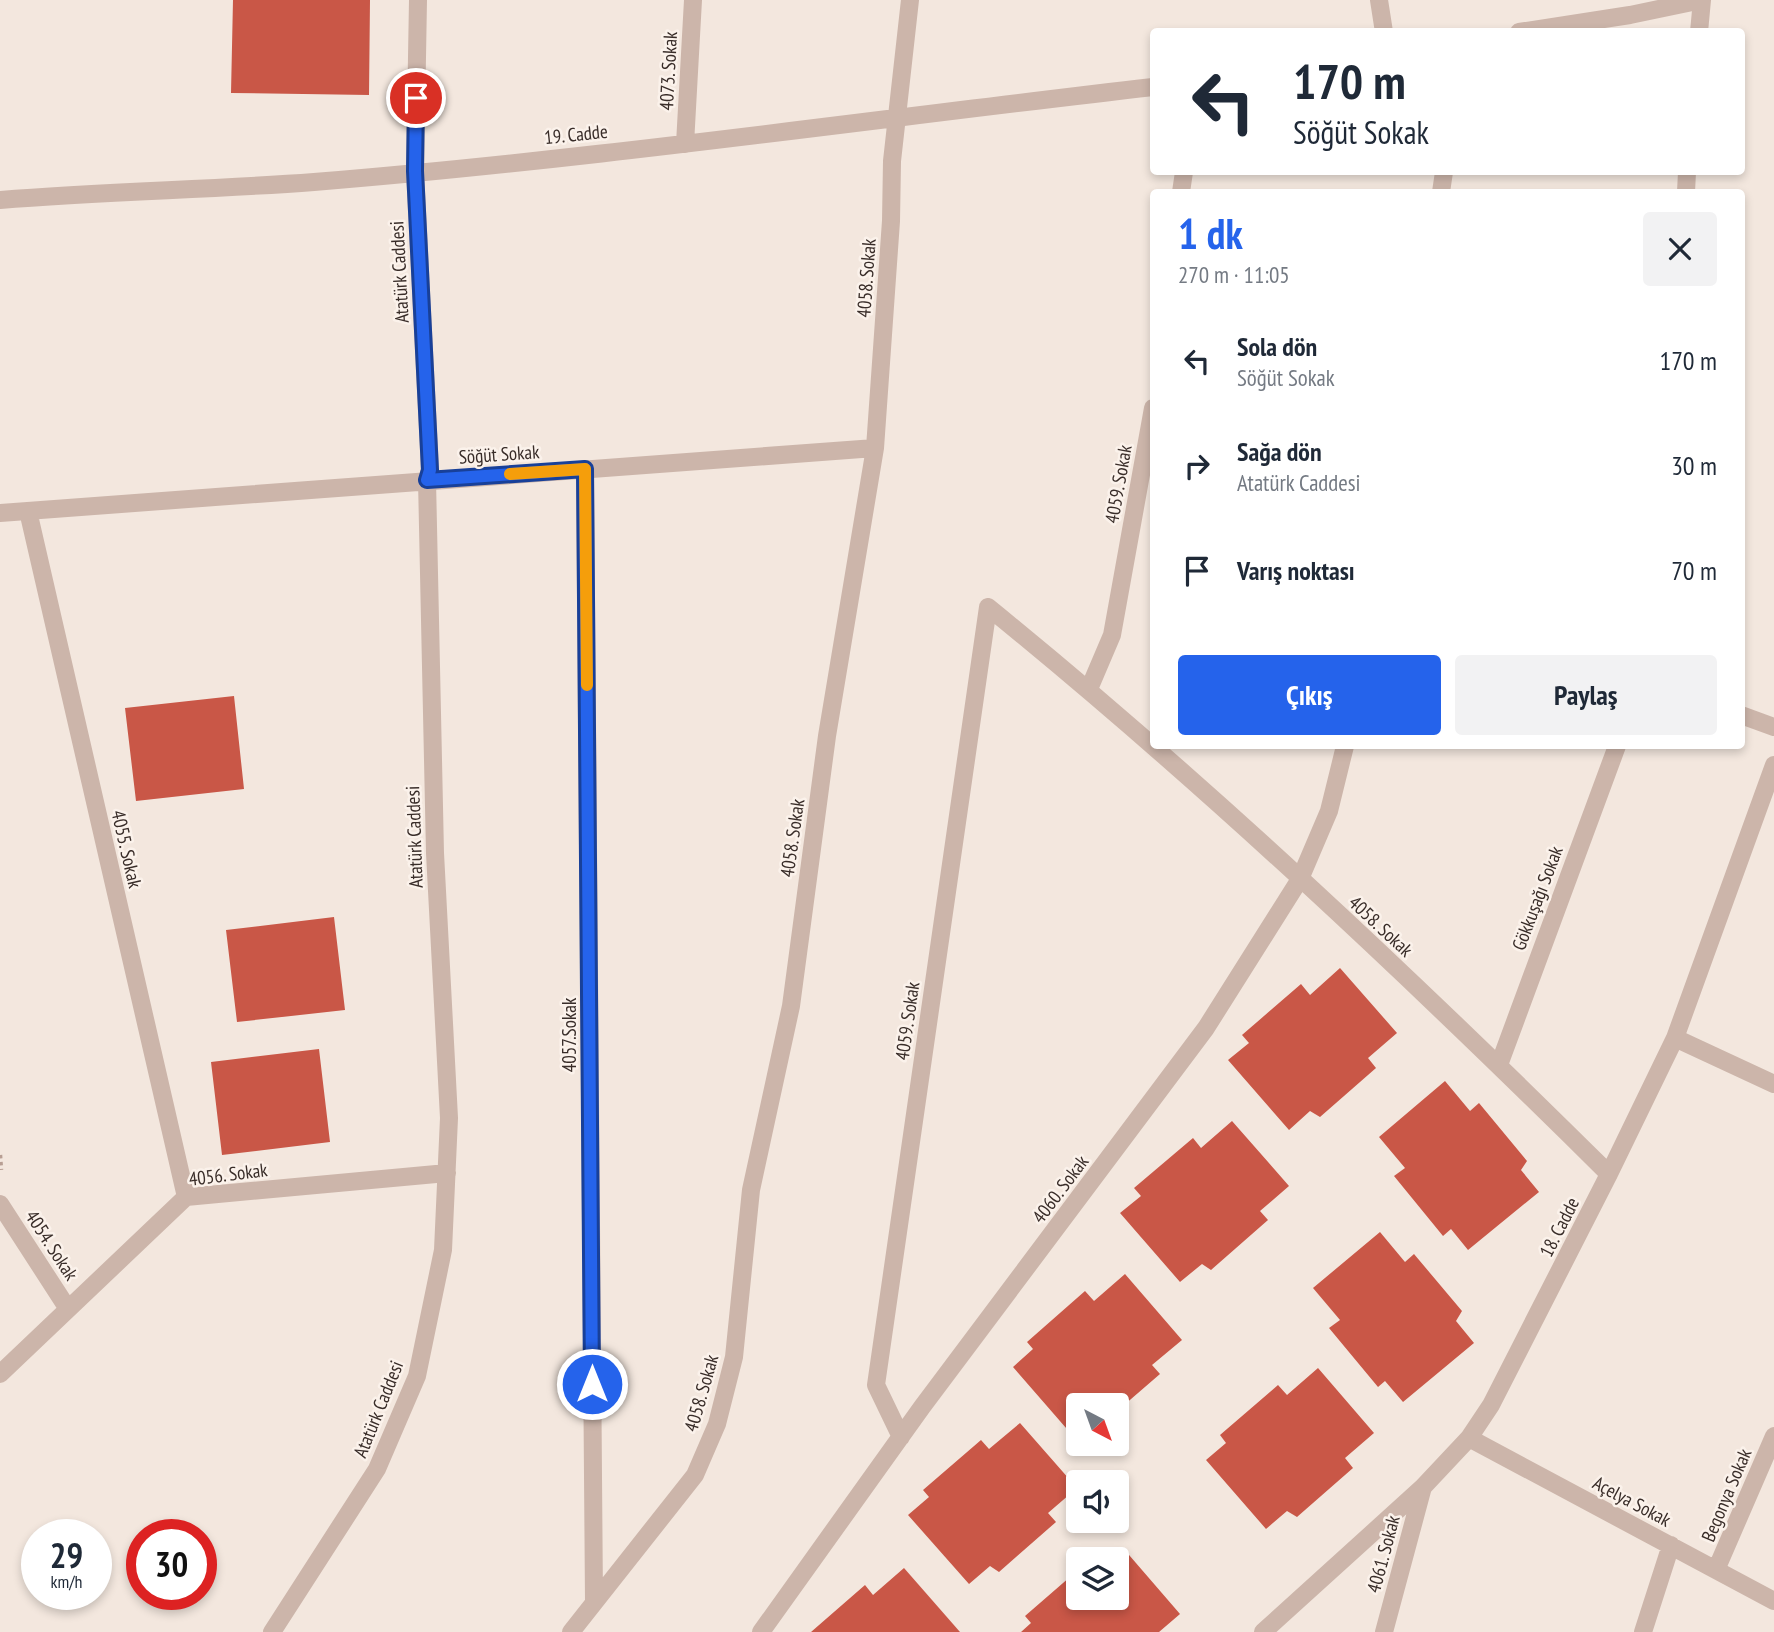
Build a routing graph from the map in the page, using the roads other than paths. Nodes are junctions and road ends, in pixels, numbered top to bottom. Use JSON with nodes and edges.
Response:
{"nodes":[{"id":1,"x":418,"y":0,"type":"edge"},
{"id":2,"x":693,"y":0,"type":"edge"},
{"id":3,"x":910,"y":0,"type":"edge"},
{"id":4,"x":1379,"y":0,"type":"edge"},
{"id":5,"x":1702,"y":0,"type":"edge"},
{"id":6,"x":1383,"y":28,"type":"edge"},
{"id":7,"x":1545,"y":28,"type":"edge"},
{"id":8,"x":1699,"y":28,"type":"edge"},
{"id":9,"x":1150,"y":87,"type":"edge"},
{"id":10,"x":897,"y":116,"type":"junction"},
{"id":11,"x":685,"y":144,"type":"junction"},
{"id":12,"x":415,"y":171,"type":"junction"},
{"id":13,"x":0,"y":200,"type":"edge"},
{"id":14,"x":1150,"y":425,"type":"edge"},
{"id":15,"x":875,"y":448,"type":"junction"},
{"id":16,"x":585,"y":469,"type":"junction"},
{"id":17,"x":427,"y":480,"type":"junction"},
{"id":18,"x":28,"y":511,"type":"junction"},
{"id":19,"x":0,"y":513,"type":"edge"},
{"id":20,"x":988,"y":607,"type":"joint"},
{"id":21,"x":1089,"y":689,"type":"junction"},
{"id":22,"x":1745,"y":716,"type":"edge"},
{"id":23,"x":1774,"y":727,"type":"edge"},
{"id":24,"x":1150,"y":744,"type":"edge"},
{"id":25,"x":1156,"y":749,"type":"edge"},
{"id":26,"x":1344,"y":749,"type":"edge"},
{"id":27,"x":1616,"y":749,"type":"edge"},
{"id":28,"x":1774,"y":765,"type":"edge"},
{"id":29,"x":1300,"y":879,"type":"junction"},
{"id":30,"x":1675,"y":1038,"type":"junction"},
{"id":31,"x":1499,"y":1065,"type":"junction"},
{"id":32,"x":1774,"y":1084,"type":"edge"},
{"id":33,"x":447,"y":1173,"type":"junction"},
{"id":34,"x":1609,"y":1174,"type":"junction"},
{"id":35,"x":186,"y":1197,"type":"junction"},
{"id":36,"x":0,"y":1204,"type":"edge"},
{"id":37,"x":68,"y":1309,"type":"junction"},
{"id":38,"x":0,"y":1374,"type":"edge"},
{"id":39,"x":1774,"y":1436,"type":"edge"},
{"id":40,"x":901,"y":1437,"type":"junction"},
{"id":41,"x":1469,"y":1438,"type":"junction"},
{"id":42,"x":1423,"y":1487,"type":"junction"},
{"id":43,"x":1671,"y":1545,"type":"junction"},
{"id":44,"x":1716,"y":1570,"type":"junction"},
{"id":45,"x":594,"y":1601,"type":"junction"},
{"id":46,"x":1774,"y":1601,"type":"edge"},
{"id":47,"x":272,"y":1632,"type":"edge"},
{"id":48,"x":571,"y":1632,"type":"edge"},
{"id":49,"x":761,"y":1632,"type":"edge"},
{"id":50,"x":1263,"y":1632,"type":"edge"},
{"id":51,"x":1384,"y":1632,"type":"edge"},
{"id":52,"x":1643,"y":1632,"type":"edge"}],
"edges":[{"from":1,"to":12,"type":"street","name":"Atatürk Caddesi"},
{"from":2,"to":11,"type":"street","name":"4073. Sokak"},
{"from":3,"to":10,"type":"street","name":"4058. Sokak"},
{"from":4,"to":6,"type":"street"},
{"from":5,"to":7,"type":"street"},
{"from":5,"to":8,"type":"street"},
{"from":9,"to":10,"type":"street","name":"19. Cadde"},
{"from":10,"to":11,"type":"street","name":"19. Cadde"},
{"from":10,"to":15,"type":"street","name":"4058. Sokak"},
{"from":11,"to":12,"type":"street","name":"19. Cadde"},
{"from":12,"to":13,"type":"street","name":"19. Cadde"},
{"from":12,"to":17,"type":"street","name":"Atatürk Caddesi"},
{"from":14,"to":21,"type":"street","name":"4059. Sokak"},
{"from":15,"to":16,"type":"street","name":"Söğüt Sokak"},
{"from":15,"to":45,"type":"street","name":"4058. Sokak"},
{"from":16,"to":17,"type":"street","name":"Söğüt Sokak"},
{"from":16,"to":45,"type":"street","name":"4057.Sokak"},
{"from":17,"to":18,"type":"street","name":"Söğüt Sokak"},
{"from":17,"to":33,"type":"street","name":"Atatürk Caddesi"},
{"from":18,"to":19,"type":"street","name":"Söğüt Sokak"},
{"from":18,"to":35,"type":"street","name":"4055. Sokak"},
{"from":20,"to":21,"type":"street","name":"4058. Sokak"},
{"from":20,"to":40,"type":"street","name":"4059. Sokak"},
{"from":21,"to":24,"type":"street","name":"4058. Sokak"},
{"from":22,"to":23,"type":"street"},
{"from":25,"to":29,"type":"street","name":"4058. Sokak"},
{"from":26,"to":29,"type":"street","name":"4060. Sokak"},
{"from":27,"to":31,"type":"street","name":"Gökkuşağı Sokak"},
{"from":28,"to":30,"type":"street","name":"18. Cadde"},
{"from":29,"to":31,"type":"street","name":"4058. Sokak"},
{"from":29,"to":40,"type":"street","name":"4060. Sokak"},
{"from":30,"to":32,"type":"street"},
{"from":30,"to":34,"type":"street","name":"18. Cadde"},
{"from":31,"to":34,"type":"street","name":"4058. Sokak"},
{"from":33,"to":35,"type":"street","name":"4056. Sokak"},
{"from":33,"to":47,"type":"street","name":"Atatürk Caddesi"},
{"from":34,"to":41,"type":"street","name":"18. Cadde"},
{"from":35,"to":37,"type":"street","name":"4056. Sokak"},
{"from":36,"to":37,"type":"street","name":"4054. Sokak"},
{"from":37,"to":38,"type":"street","name":"4056. Sokak"},
{"from":39,"to":44,"type":"street","name":"Begonya Sokak"},
{"from":40,"to":49,"type":"street","name":"4060. Sokak"},
{"from":41,"to":42,"type":"street","name":"18. Cadde"},
{"from":41,"to":43,"type":"street","name":"Açelya Sokak"},
{"from":42,"to":50,"type":"street","name":"18. Cadde"},
{"from":42,"to":51,"type":"street","name":"4061. Sokak"},
{"from":43,"to":44,"type":"street","name":"Açelya Sokak"},
{"from":43,"to":52,"type":"street","name":"Begonya Sokak"},
{"from":44,"to":46,"type":"street","name":"Açelya Sokak"},
{"from":45,"to":48,"type":"street","name":"4058. Sokak"}]}
